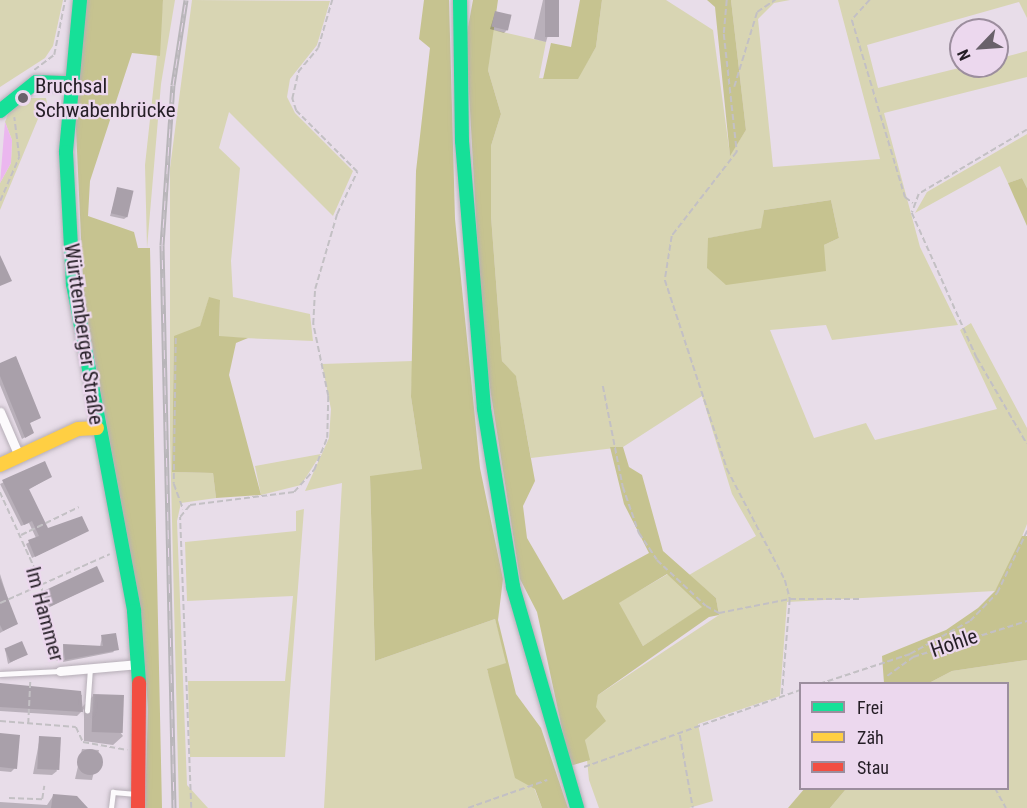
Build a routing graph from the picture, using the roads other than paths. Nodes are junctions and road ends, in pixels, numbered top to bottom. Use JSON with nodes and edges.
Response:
{"nodes":[{"id":1,"x":80,"y":0,"type":"edge"},
{"id":2,"x":460,"y":0,"type":"edge"},
{"id":3,"x":70,"y":83,"type":"junction"},
{"id":4,"x":5,"y":112,"type":"edge"},
{"id":5,"x":0,"y":411,"type":"edge"},
{"id":6,"x":96,"y":428,"type":"junction"},
{"id":7,"x":19,"y":456,"type":"junction"},
{"id":8,"x":0,"y":465,"type":"edge"},
{"id":9,"x":139,"y":664,"type":"junction"},
{"id":10,"x":90,"y":668,"type":"junction"},
{"id":11,"x":60,"y":671,"type":"joint"},
{"id":12,"x":0,"y":674,"type":"edge"},
{"id":13,"x":87,"y":711,"type":"dead end"},
{"id":14,"x":138,"y":801,"type":"edge"},
{"id":15,"x":111,"y":808,"type":"edge"},
{"id":16,"x":577,"y":808,"type":"edge"}],
"edges":[{"from":1,"to":3,"type":"main road","name":"Württemberger Straße"},
{"from":2,"to":16,"type":"main road"},
{"from":3,"to":4,"type":"main road"},
{"from":3,"to":6,"type":"main road","name":"Württemberger Straße"},
{"from":5,"to":7,"type":"street"},
{"from":6,"to":7,"type":"main road"},
{"from":6,"to":9,"type":"main road","name":"Württemberger Straße"},
{"from":7,"to":8,"type":"main road"},
{"from":9,"to":10,"type":"street"},
{"from":9,"to":14,"type":"main road","name":"Württemberger Straße"},
{"from":10,"to":11,"type":"street"},
{"from":10,"to":13,"type":"lane"},
{"from":11,"to":12,"type":"lane"},
{"from":14,"to":15,"type":"lane"}]}
